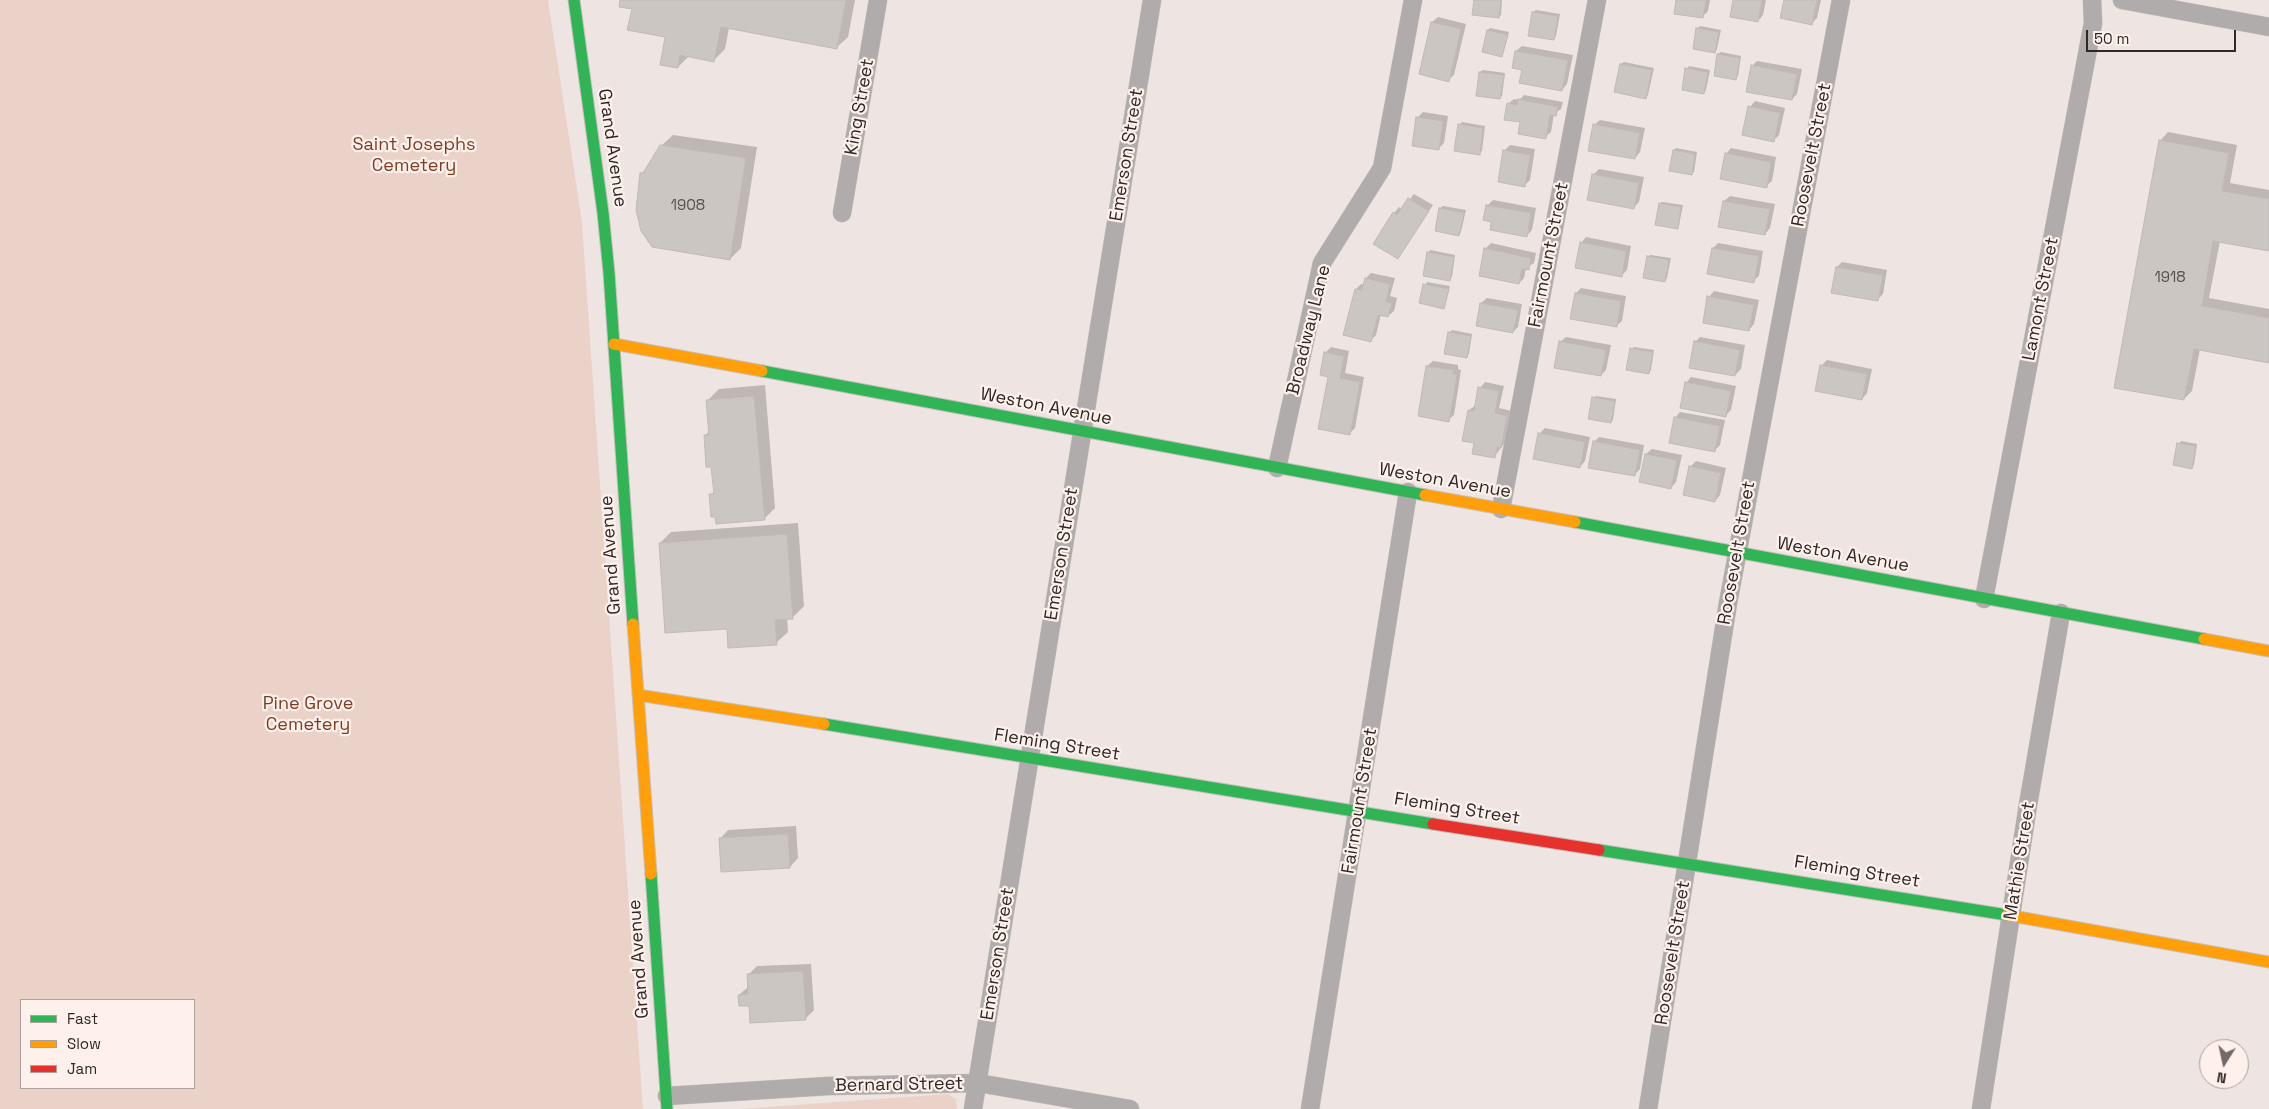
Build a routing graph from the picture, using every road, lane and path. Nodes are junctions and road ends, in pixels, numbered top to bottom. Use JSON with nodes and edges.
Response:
{"nodes":[{"id":1,"x":574,"y":0,"type":"edge"},
{"id":2,"x":878,"y":0,"type":"edge"},
{"id":3,"x":1152,"y":0,"type":"edge"},
{"id":4,"x":1413,"y":0,"type":"edge"},
{"id":5,"x":1597,"y":0,"type":"edge"},
{"id":6,"x":1841,"y":0,"type":"edge"},
{"id":7,"x":2092,"y":0,"type":"edge"},
{"id":8,"x":2122,"y":0,"type":"edge"},
{"id":9,"x":2269,"y":27,"type":"edge"},
{"id":10,"x":842,"y":213,"type":"dead end"},
{"id":11,"x":614,"y":344,"type":"junction"},
{"id":12,"x":1082,"y":432,"type":"junction"},
{"id":13,"x":1278,"y":468,"type":"junction"},
{"id":14,"x":1408,"y":492,"type":"junction"},
{"id":15,"x":1501,"y":509,"type":"junction"},
{"id":16,"x":1736,"y":553,"type":"junction"},
{"id":17,"x":1984,"y":599,"type":"junction"},
{"id":18,"x":2061,"y":613,"type":"junction"},
{"id":19,"x":2269,"y":651,"type":"edge"},
{"id":20,"x":638,"y":695,"type":"junction"},
{"id":21,"x":1030,"y":758,"type":"junction"},
{"id":22,"x":1358,"y":812,"type":"junction"},
{"id":23,"x":1687,"y":863,"type":"junction"},
{"id":24,"x":2011,"y":915,"type":"junction"},
{"id":25,"x":2269,"y":962,"type":"edge"},
{"id":26,"x":978,"y":1083,"type":"junction"},
{"id":27,"x":667,"y":1103,"type":"edge"},
{"id":28,"x":973,"y":1109,"type":"edge"},
{"id":29,"x":1130,"y":1109,"type":"edge"},
{"id":30,"x":1310,"y":1109,"type":"edge"},
{"id":31,"x":1648,"y":1109,"type":"edge"},
{"id":32,"x":1981,"y":1109,"type":"edge"}],
"edges":[{"from":1,"to":11,"type":"street","name":"Grand Avenue"},
{"from":2,"to":10,"type":"street","name":"King Street"},
{"from":3,"to":12,"type":"street","name":"Emerson Street"},
{"from":4,"to":13,"type":"street","name":"Broadway Lane"},
{"from":5,"to":15,"type":"street","name":"Fairmount Street"},
{"from":6,"to":16,"type":"street","name":"Roosevelt Street"},
{"from":7,"to":17,"type":"street","name":"Lamont Street"},
{"from":8,"to":9,"type":"street"},
{"from":11,"to":12,"type":"street","name":"Weston Avenue"},
{"from":11,"to":20,"type":"street","name":"Grand Avenue"},
{"from":12,"to":13,"type":"street","name":"Weston Avenue"},
{"from":12,"to":21,"type":"street","name":"Emerson Street"},
{"from":13,"to":14,"type":"street","name":"Weston Avenue"},
{"from":14,"to":15,"type":"street","name":"Weston Avenue"},
{"from":14,"to":22,"type":"street","name":"Fairmount Street"},
{"from":15,"to":16,"type":"street","name":"Weston Avenue"},
{"from":16,"to":17,"type":"street","name":"Weston Avenue"},
{"from":16,"to":23,"type":"street","name":"Roosevelt Street"},
{"from":17,"to":18,"type":"street","name":"Weston Avenue"},
{"from":18,"to":19,"type":"street","name":"Weston Avenue"},
{"from":18,"to":24,"type":"street","name":"Mathie Street"},
{"from":20,"to":21,"type":"street","name":"Fleming Street"},
{"from":20,"to":27,"type":"street","name":"Grand Avenue"},
{"from":21,"to":22,"type":"street","name":"Fleming Street"},
{"from":21,"to":26,"type":"street","name":"Emerson Street"},
{"from":22,"to":23,"type":"street","name":"Fleming Street"},
{"from":22,"to":30,"type":"street","name":"Fairmount Street"},
{"from":23,"to":24,"type":"street","name":"Fleming Street"},
{"from":23,"to":31,"type":"street","name":"Roosevelt Street"},
{"from":24,"to":25,"type":"street","name":"Fleming Street"},
{"from":24,"to":32,"type":"street","name":"Mathie Street"},
{"from":26,"to":27,"type":"street","name":"Bernard Street"},
{"from":26,"to":28,"type":"street","name":"Emerson Street"},
{"from":26,"to":29,"type":"street","name":"Bernard Street"}]}
